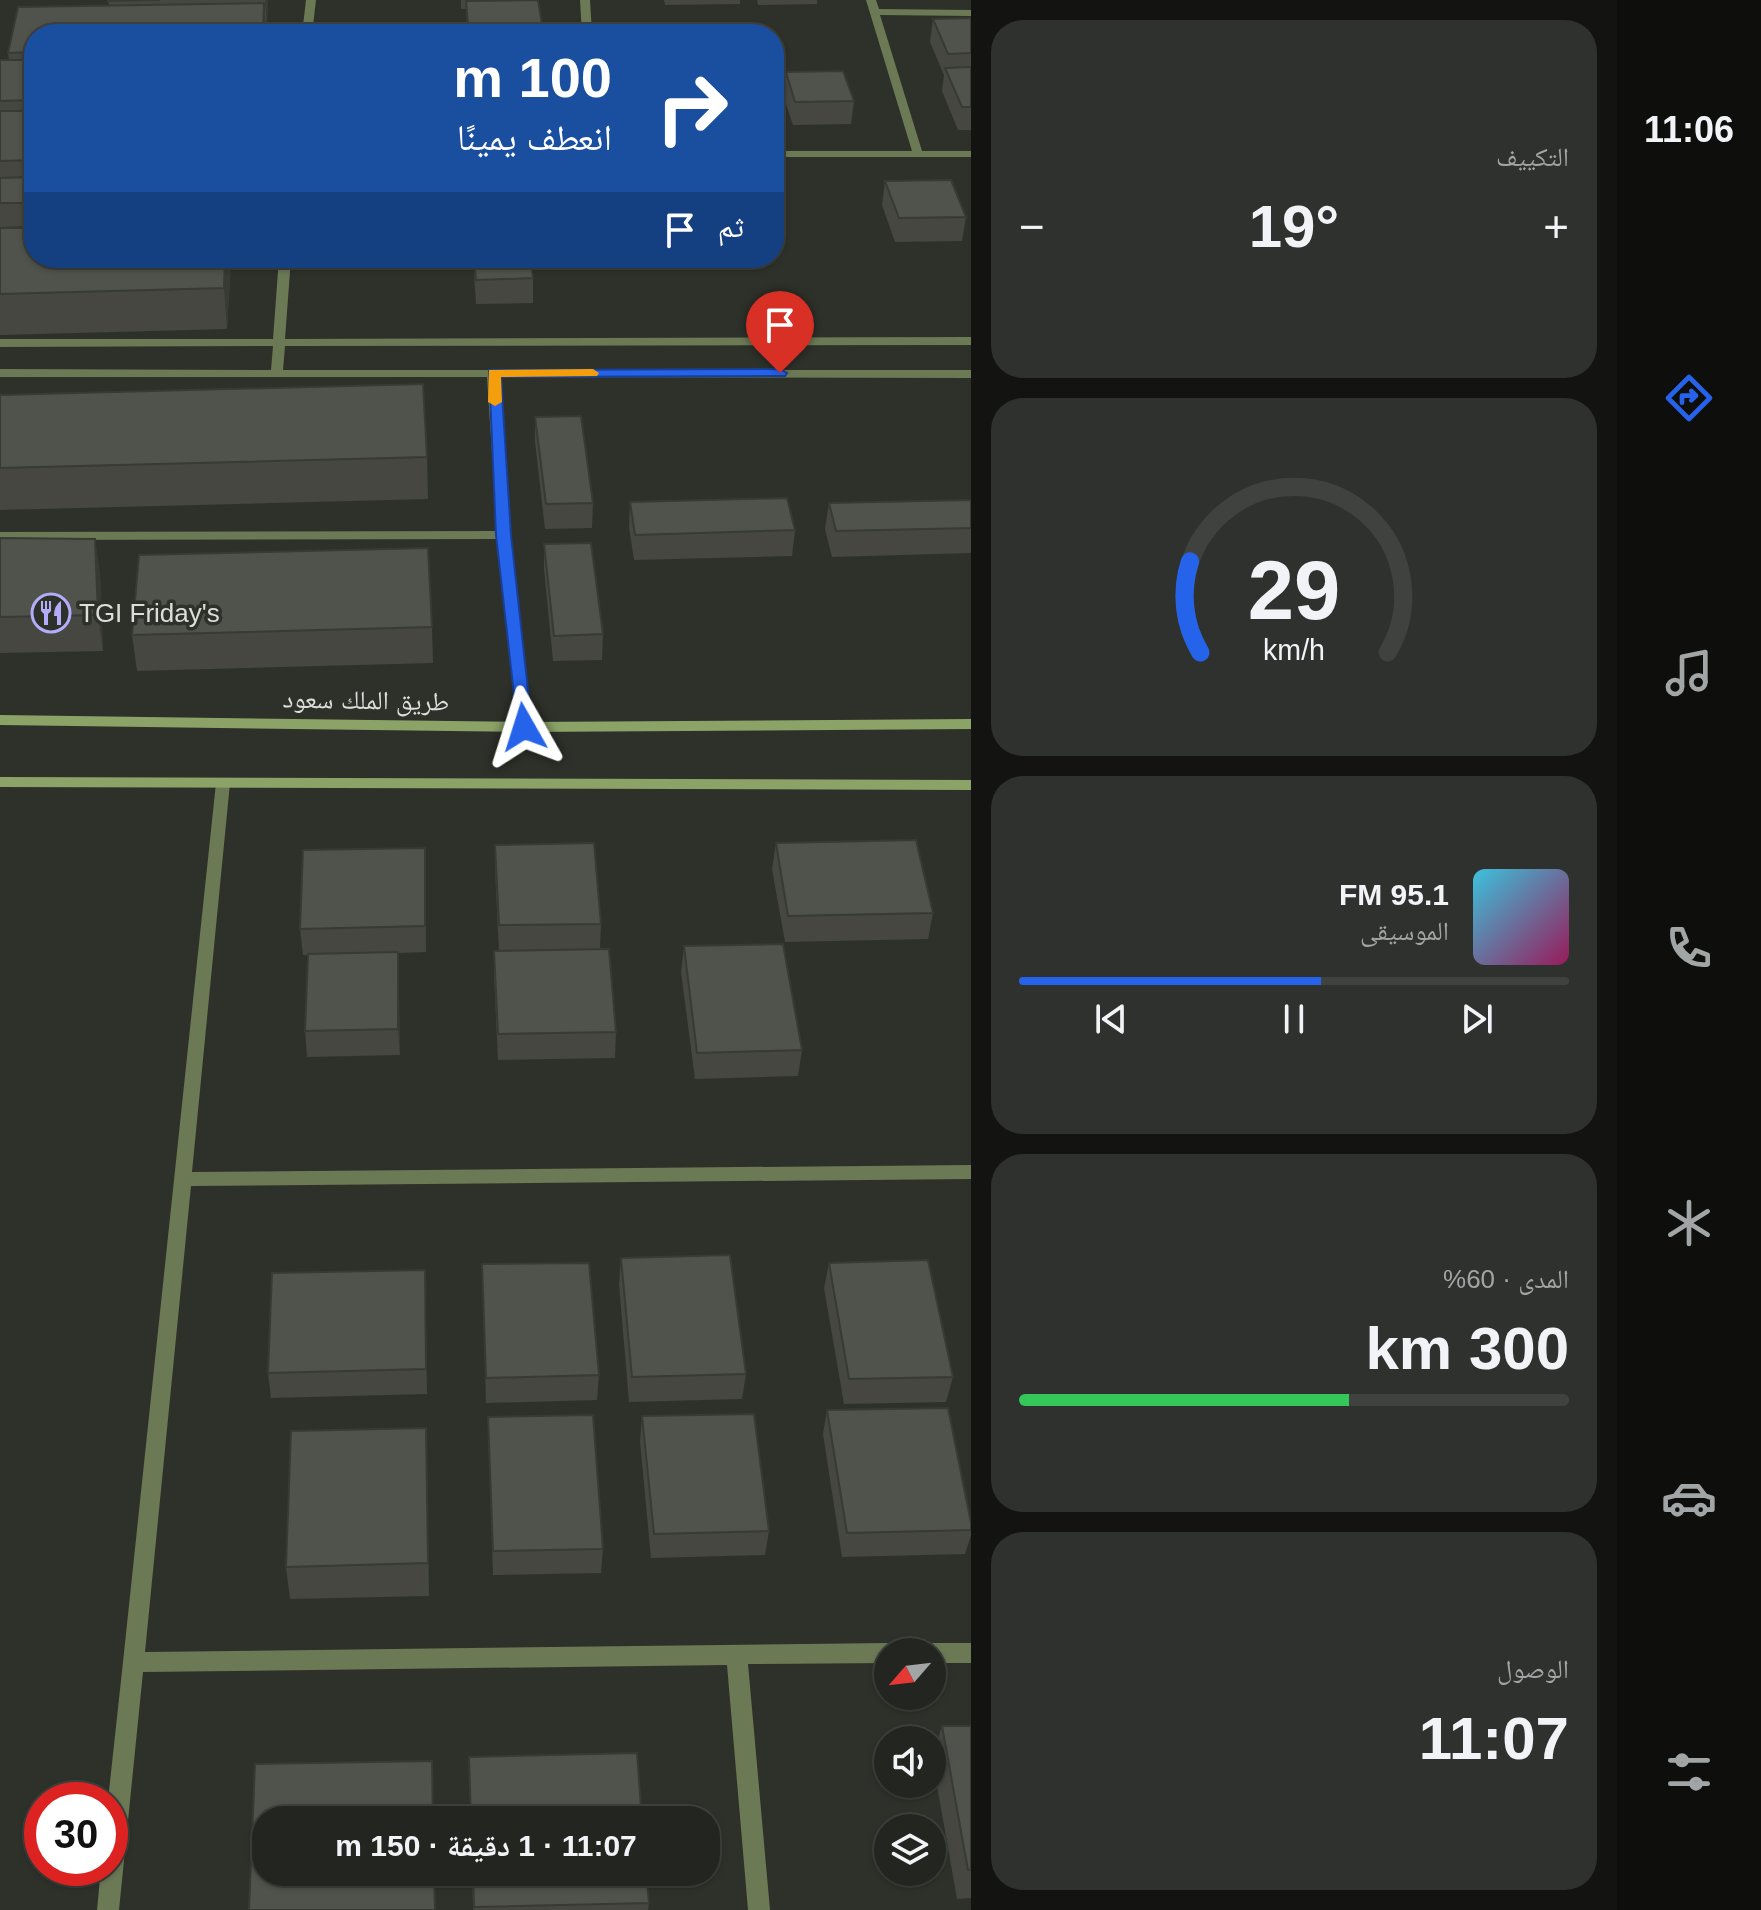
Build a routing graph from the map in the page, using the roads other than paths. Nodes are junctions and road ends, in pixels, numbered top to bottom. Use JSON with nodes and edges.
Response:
{"nodes":[{"id":1,"x":311,"y":0,"type":"edge"},
{"id":2,"x":585,"y":0,"type":"edge"},
{"id":3,"x":871,"y":0,"type":"edge"},
{"id":4,"x":874,"y":12,"type":"junction"},
{"id":5,"x":971,"y":13,"type":"edge"},
{"id":6,"x":308,"y":24,"type":"edge"},
{"id":7,"x":586,"y":24,"type":"edge"},
{"id":8,"x":784,"y":154,"type":"edge"},
{"id":9,"x":918,"y":154,"type":"junction"},
{"id":10,"x":971,"y":154,"type":"edge"},
{"id":11,"x":284,"y":268,"type":"edge"},
{"id":12,"x":971,"y":341,"type":"edge"},
{"id":13,"x":0,"y":343,"type":"edge"},
{"id":14,"x":277,"y":343,"type":"junction"},
{"id":15,"x":0,"y":373,"type":"edge"},
{"id":16,"x":277,"y":373,"type":"junction"},
{"id":17,"x":493,"y":373,"type":"junction"},
{"id":18,"x":971,"y":374,"type":"edge"},
{"id":19,"x":504,"y":535,"type":"junction"},
{"id":20,"x":0,"y":536,"type":"edge"},
{"id":21,"x":0,"y":720,"type":"edge"},
{"id":22,"x":971,"y":724,"type":"edge"},
{"id":23,"x":524,"y":727,"type":"junction"},
{"id":24,"x":0,"y":782,"type":"edge"},
{"id":25,"x":223,"y":783,"type":"junction"},
{"id":26,"x":971,"y":785,"type":"edge"},
{"id":27,"x":971,"y":1172,"type":"edge"},
{"id":28,"x":183,"y":1179,"type":"junction"},
{"id":29,"x":874,"y":1653,"type":"edge"},
{"id":30,"x":946,"y":1653,"type":"edge"},
{"id":31,"x":971,"y":1653,"type":"edge"},
{"id":32,"x":737,"y":1655,"type":"junction"},
{"id":33,"x":133,"y":1662,"type":"junction"},
{"id":34,"x":108,"y":1910,"type":"edge"},
{"id":35,"x":759,"y":1910,"type":"edge"}],
"edges":[{"from":1,"to":6,"type":"street"},
{"from":2,"to":7,"type":"street"},
{"from":3,"to":4,"type":"street"},
{"from":4,"to":5,"type":"street"},
{"from":4,"to":9,"type":"street"},
{"from":8,"to":9,"type":"street"},
{"from":9,"to":10,"type":"street"},
{"from":11,"to":14,"type":"street"},
{"from":12,"to":14,"type":"street"},
{"from":13,"to":14,"type":"street"},
{"from":14,"to":16,"type":"street"},
{"from":15,"to":16,"type":"street"},
{"from":16,"to":17,"type":"street"},
{"from":17,"to":18,"type":"street"},
{"from":17,"to":19,"type":"street"},
{"from":19,"to":20,"type":"street"},
{"from":19,"to":23,"type":"street"},
{"from":21,"to":23,"type":"main road","name":"طريق الملك سعود"},
{"from":22,"to":23,"type":"main road","name":"طريق الملك سعود"},
{"from":24,"to":25,"type":"main road"},
{"from":25,"to":26,"type":"main road"},
{"from":25,"to":28,"type":"street"},
{"from":27,"to":28,"type":"street"},
{"from":28,"to":33,"type":"street"},
{"from":29,"to":32,"type":"street"},
{"from":30,"to":31,"type":"street"},
{"from":32,"to":33,"type":"street"},
{"from":32,"to":35,"type":"street"},
{"from":33,"to":34,"type":"street"}]}
